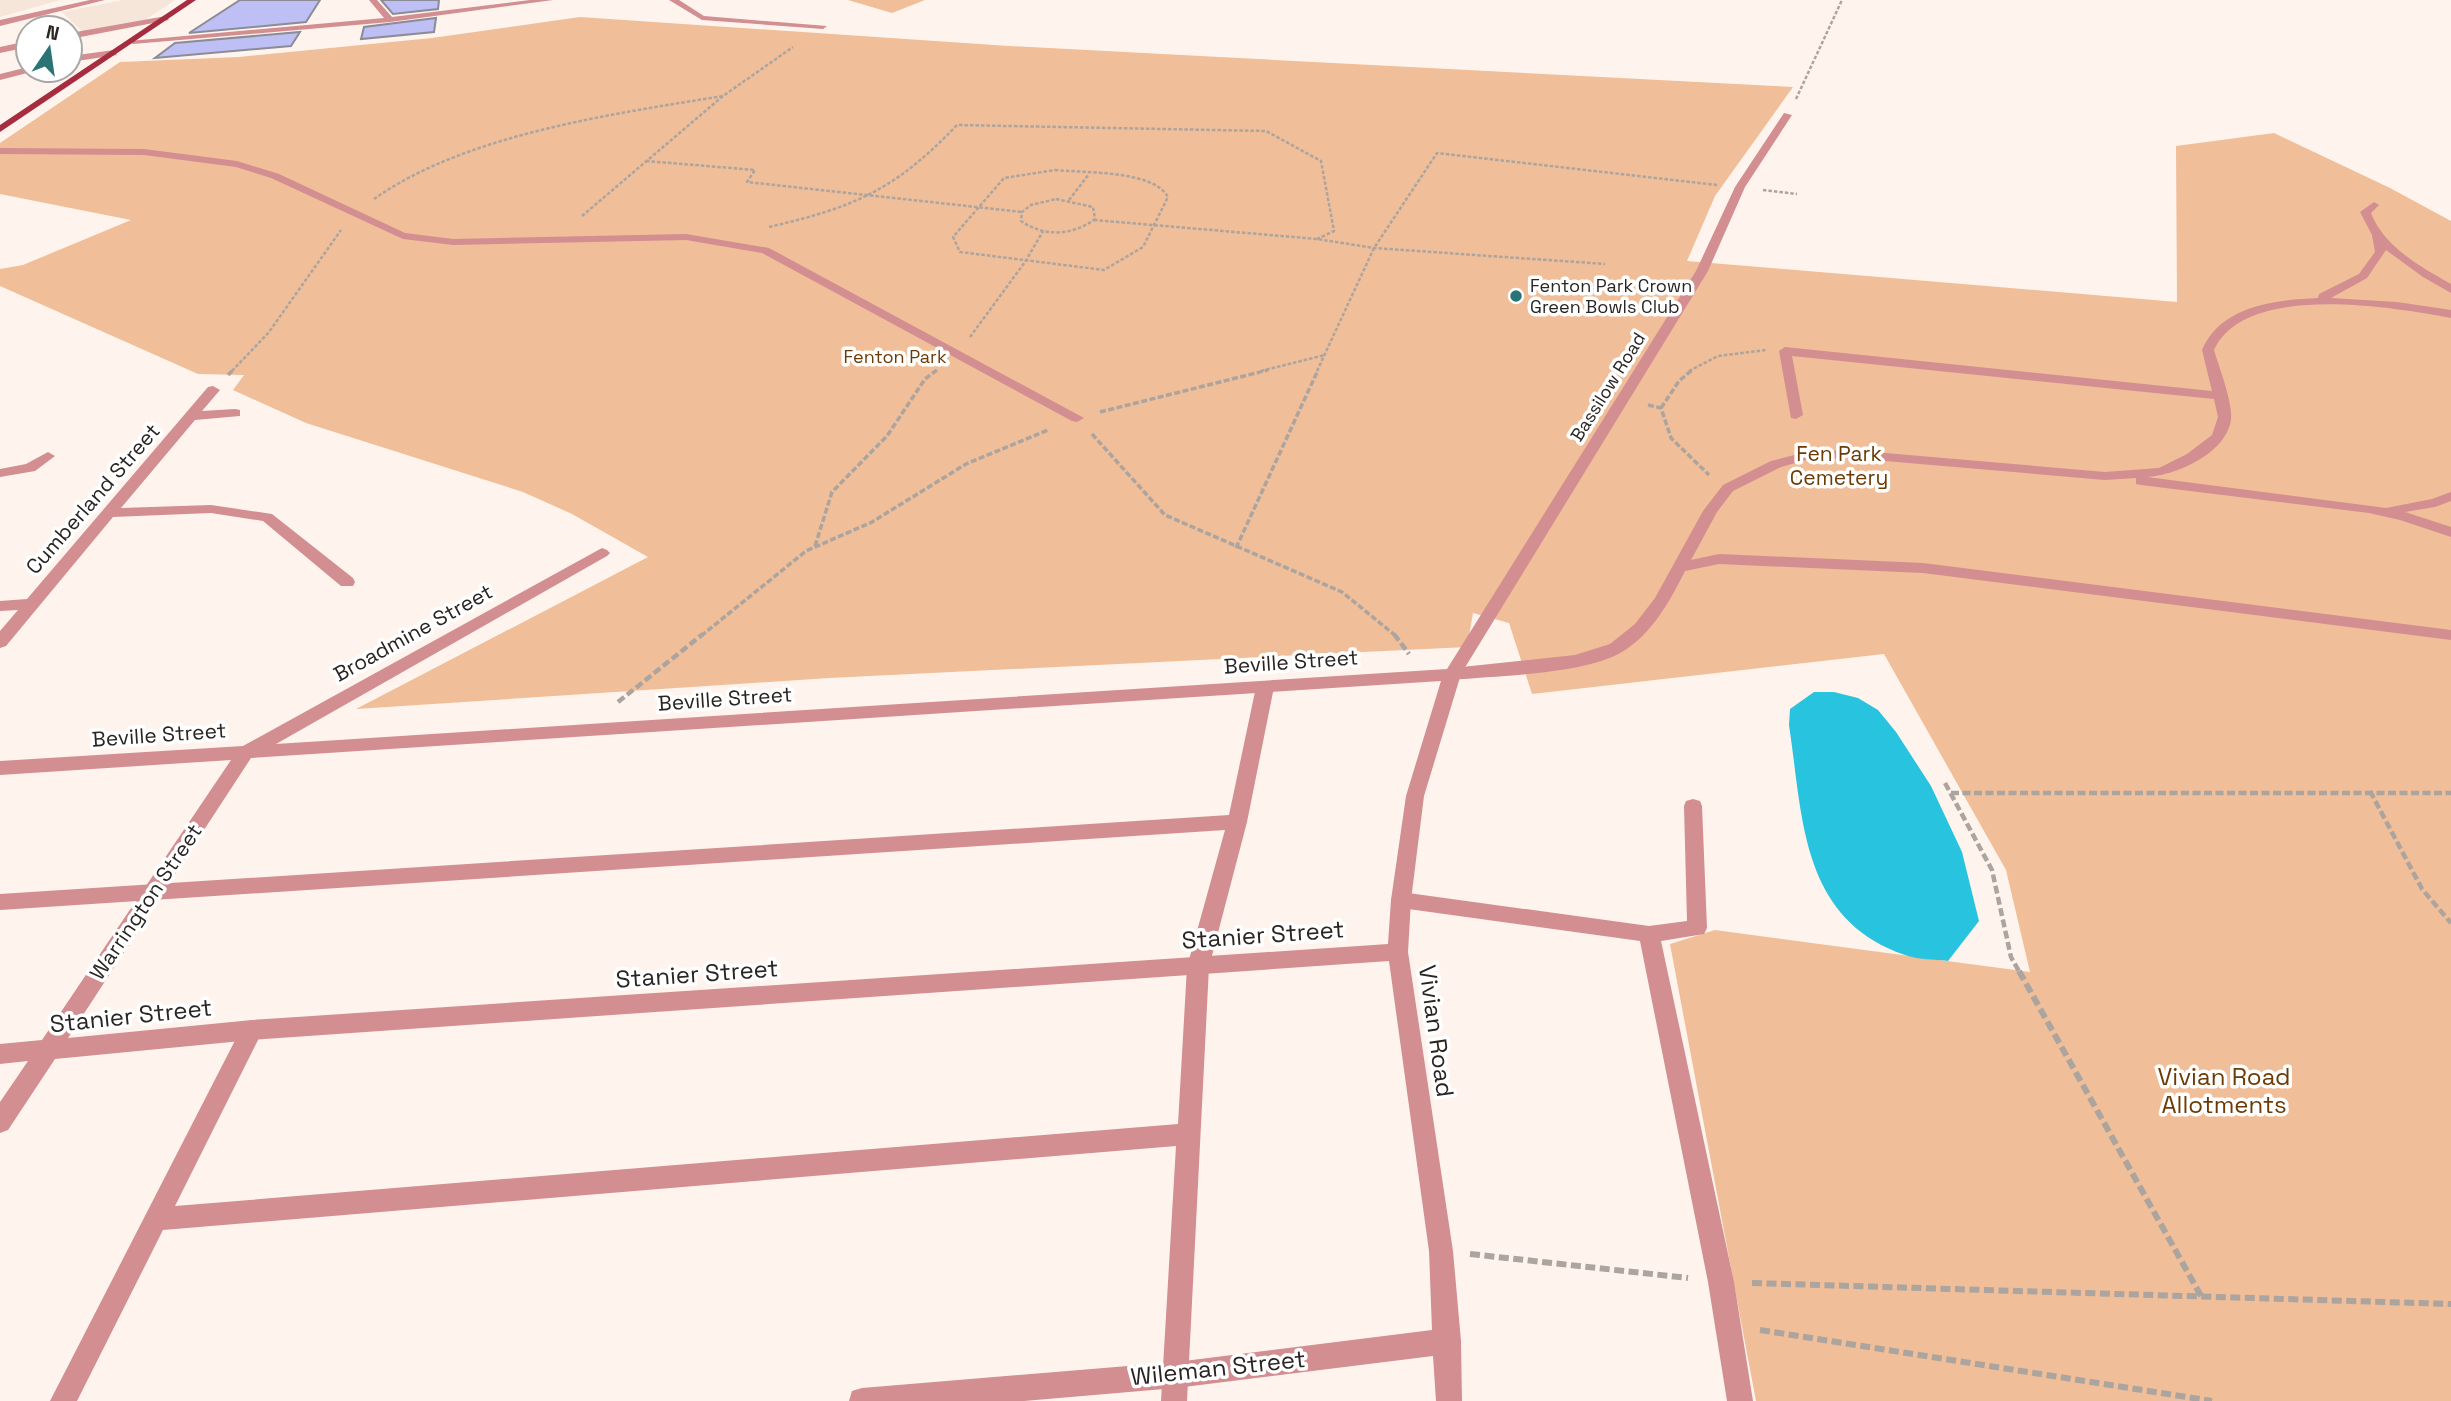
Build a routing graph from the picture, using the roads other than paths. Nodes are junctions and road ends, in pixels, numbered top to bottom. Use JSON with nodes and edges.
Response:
{"nodes":[{"id":1,"x":101,"y":0,"type":"edge"},
{"id":2,"x":192,"y":0,"type":"edge"},
{"id":3,"x":373,"y":0,"type":"edge"},
{"id":4,"x":549,"y":0,"type":"edge"},
{"id":5,"x":673,"y":0,"type":"edge"},
{"id":6,"x":166,"y":18,"type":"junction"},
{"id":7,"x":390,"y":20,"type":"junction"},
{"id":8,"x":0,"y":23,"type":"edge"},
{"id":9,"x":823,"y":26,"type":"road end"},
{"id":10,"x":84,"y":33,"type":"edge"},
{"id":11,"x":133,"y":41,"type":"junction"},
{"id":12,"x":114,"y":53,"type":"junction"},
{"id":13,"x":84,"y":57,"type":"edge"},
{"id":14,"x":1787,"y":115,"type":"road end"},
{"id":15,"x":0,"y":129,"type":"edge"},
{"id":16,"x":0,"y":151,"type":"edge"},
{"id":17,"x":2374,"y":205,"type":"dead end"},
{"id":18,"x":2377,"y":235,"type":"junction"},
{"id":19,"x":2451,"y":289,"type":"edge"},
{"id":20,"x":2313,"y":301,"type":"junction"},
{"id":21,"x":2451,"y":314,"type":"edge"},
{"id":22,"x":213,"y":390,"type":"road end"},
{"id":23,"x":2220,"y":396,"type":"junction"},
{"id":24,"x":234,"y":413,"type":"dead end"},
{"id":25,"x":1796,"y":415,"type":"dead end"},
{"id":26,"x":192,"y":416,"type":"junction"},
{"id":27,"x":1077,"y":418,"type":"road end"},
{"id":28,"x":48,"y":456,"type":"dead end"},
{"id":29,"x":0,"y":473,"type":"edge"},
{"id":30,"x":2105,"y":476,"type":"junction"},
{"id":31,"x":2451,"y":496,"type":"edge"},
{"id":32,"x":2369,"y":509,"type":"junction"},
{"id":33,"x":110,"y":513,"type":"junction"},
{"id":34,"x":2451,"y":532,"type":"edge"},
{"id":35,"x":602,"y":553,"type":"dead end"},
{"id":36,"x":1679,"y":568,"type":"junction"},
{"id":37,"x":347,"y":582,"type":"dead end"},
{"id":38,"x":30,"y":604,"type":"junction"},
{"id":39,"x":0,"y":606,"type":"edge"},
{"id":40,"x":2451,"y":635,"type":"edge"},
{"id":41,"x":0,"y":642,"type":"edge"},
{"id":42,"x":1452,"y":674,"type":"junction"},
{"id":43,"x":1265,"y":687,"type":"junction"},
{"id":44,"x":246,"y":752,"type":"junction"},
{"id":45,"x":0,"y":768,"type":"edge"},
{"id":46,"x":1693,"y":806,"type":"dead end"},
{"id":47,"x":1237,"y":822,"type":"junction"},
{"id":48,"x":154,"y":890,"type":"junction"},
{"id":49,"x":1401,"y":900,"type":"junction"},
{"id":50,"x":0,"y":902,"type":"edge"},
{"id":51,"x":1649,"y":934,"type":"junction"},
{"id":52,"x":1398,"y":952,"type":"junction"},
{"id":53,"x":1198,"y":967,"type":"junction"},
{"id":54,"x":252,"y":1030,"type":"junction"},
{"id":55,"x":46,"y":1051,"type":"junction"},
{"id":56,"x":0,"y":1054,"type":"edge"},
{"id":57,"x":0,"y":1122,"type":"edge"},
{"id":58,"x":1190,"y":1134,"type":"junction"},
{"id":59,"x":157,"y":1219,"type":"junction"},
{"id":60,"x":1448,"y":1341,"type":"junction"},
{"id":61,"x":1175,"y":1388,"type":"edge"},
{"id":62,"x":62,"y":1401,"type":"edge"},
{"id":63,"x":863,"y":1401,"type":"edge"},
{"id":64,"x":1450,"y":1401,"type":"edge"},
{"id":65,"x":1740,"y":1401,"type":"edge"}],
"edges":[{"from":1,"to":8,"type":"street"},
{"from":2,"to":6,"type":"main road"},
{"from":3,"to":7,"type":"street"},
{"from":4,"to":7,"type":"street"},
{"from":5,"to":9,"type":"street"},
{"from":6,"to":10,"type":"street"},
{"from":6,"to":11,"type":"main road"},
{"from":7,"to":11,"type":"street"},
{"from":11,"to":12,"type":"main road"},
{"from":12,"to":13,"type":"street"},
{"from":12,"to":15,"type":"main road"},
{"from":14,"to":42,"type":"street","name":"Bassilow Road"},
{"from":16,"to":27,"type":"street"},
{"from":17,"to":18,"type":"street"},
{"from":18,"to":19,"type":"street"},
{"from":18,"to":20,"type":"street"},
{"from":20,"to":21,"type":"street"},
{"from":20,"to":23,"type":"street"},
{"from":22,"to":26,"type":"street","name":"Cumberland Street"},
{"from":23,"to":25,"type":"street"},
{"from":23,"to":30,"type":"street"},
{"from":24,"to":26,"type":"street"},
{"from":26,"to":33,"type":"street","name":"Cumberland Street"},
{"from":28,"to":29,"type":"street"},
{"from":30,"to":32,"type":"street"},
{"from":30,"to":36,"type":"street","name":"Beville Street"},
{"from":31,"to":32,"type":"street"},
{"from":32,"to":34,"type":"street"},
{"from":33,"to":37,"type":"street"},
{"from":33,"to":38,"type":"street","name":"Cumberland Street"},
{"from":35,"to":44,"type":"street","name":"Broadmine Street"},
{"from":36,"to":40,"type":"street"},
{"from":36,"to":42,"type":"street","name":"Beville Street"},
{"from":38,"to":39,"type":"street"},
{"from":38,"to":41,"type":"street","name":"Cumberland Street"},
{"from":42,"to":43,"type":"street","name":"Beville Street"},
{"from":42,"to":49,"type":"street","name":"Vivian Road"},
{"from":43,"to":44,"type":"street","name":"Beville Street"},
{"from":43,"to":47,"type":"street"},
{"from":44,"to":45,"type":"street","name":"Beville Street"},
{"from":44,"to":48,"type":"street","name":"Warrington Street"},
{"from":46,"to":51,"type":"street"},
{"from":47,"to":48,"type":"street"},
{"from":47,"to":53,"type":"street"},
{"from":48,"to":50,"type":"street"},
{"from":48,"to":55,"type":"street","name":"Warrington Street"},
{"from":49,"to":51,"type":"street"},
{"from":49,"to":52,"type":"street","name":"Vivian Road"},
{"from":51,"to":65,"type":"street"},
{"from":52,"to":53,"type":"street","name":"Stanier Street"},
{"from":52,"to":60,"type":"street","name":"Vivian Road"},
{"from":53,"to":54,"type":"street","name":"Stanier Street"},
{"from":53,"to":58,"type":"street"},
{"from":54,"to":55,"type":"street","name":"Stanier Street"},
{"from":54,"to":59,"type":"street"},
{"from":55,"to":56,"type":"street","name":"Stanier Street"},
{"from":55,"to":57,"type":"street","name":"Warrington Street"},
{"from":58,"to":59,"type":"street"},
{"from":58,"to":61,"type":"street"},
{"from":59,"to":62,"type":"street"},
{"from":60,"to":61,"type":"street","name":"Wileman Street"},
{"from":60,"to":64,"type":"street","name":"Vivian Road"},
{"from":61,"to":63,"type":"street","name":"Wileman Street"}]}
